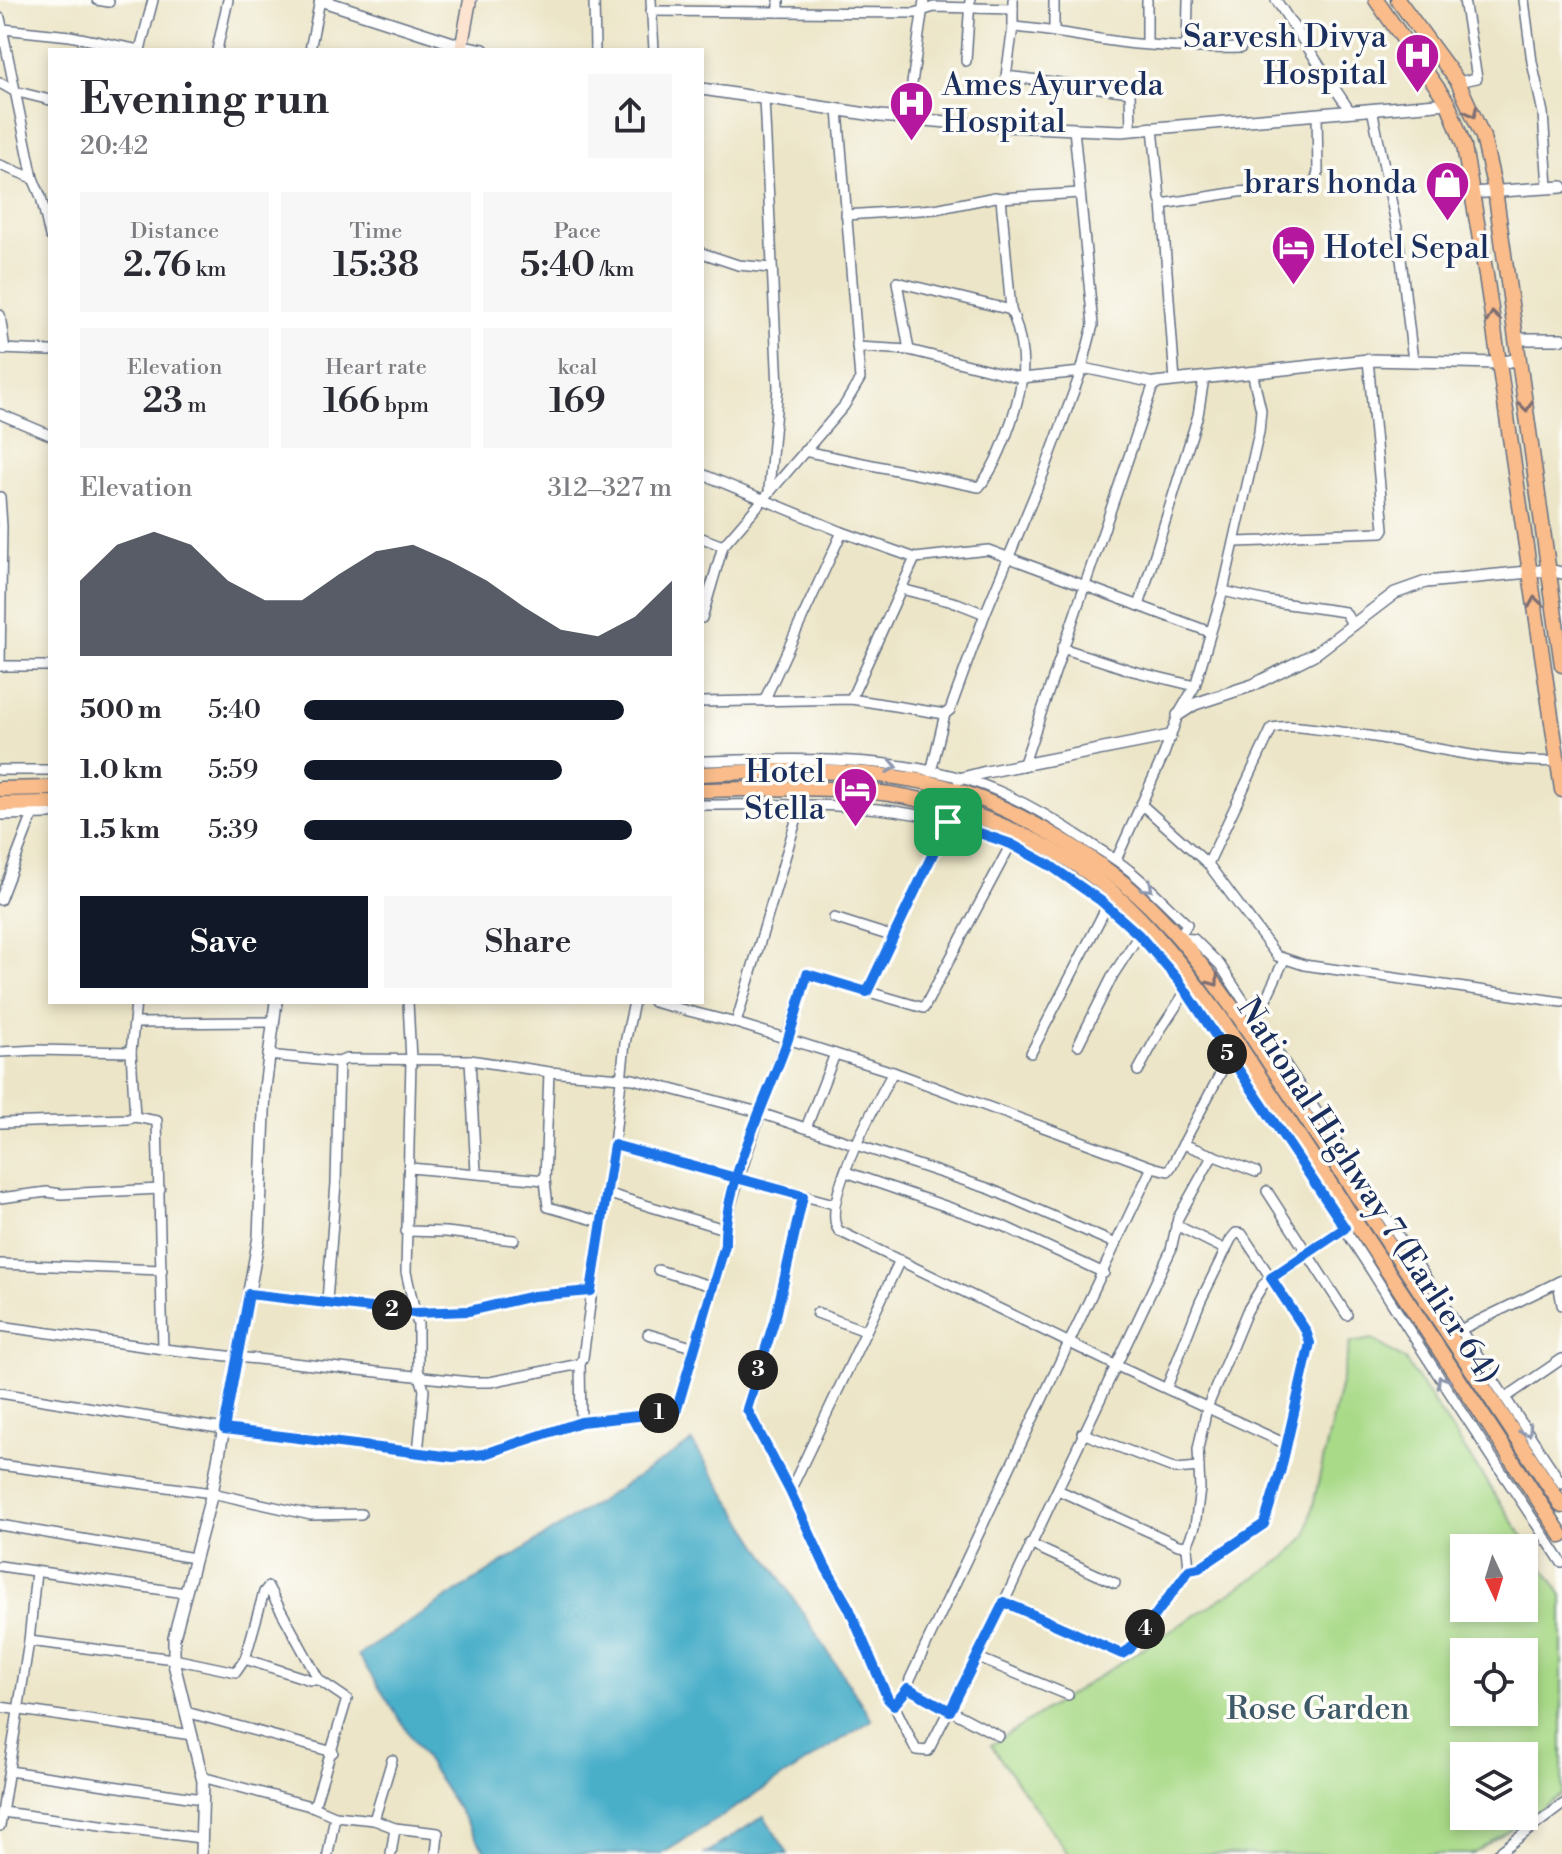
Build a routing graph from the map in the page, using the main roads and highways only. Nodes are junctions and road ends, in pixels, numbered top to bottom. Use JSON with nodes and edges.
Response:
{"nodes":[{"id":1,"x":470,"y":0,"type":"edge"},
{"id":2,"x":1376,"y":0,"type":"edge"},
{"id":3,"x":1398,"y":0,"type":"edge"},
{"id":4,"x":461,"y":48,"type":"edge"},
{"id":5,"x":1556,"y":572,"type":"edge"},
{"id":6,"x":1562,"y":665,"type":"edge"},
{"id":7,"x":704,"y":774,"type":"edge"},
{"id":8,"x":48,"y":788,"type":"edge"},
{"id":9,"x":0,"y":789,"type":"edge"},
{"id":10,"x":704,"y":790,"type":"edge"},
{"id":11,"x":1562,"y":790,"type":"edge"},
{"id":12,"x":48,"y":803,"type":"edge"},
{"id":13,"x":0,"y":804,"type":"edge"},
{"id":14,"x":1562,"y":1506,"type":"edge"},
{"id":15,"x":1562,"y":1536,"type":"edge"}],
"edges":[{"from":1,"to":4,"type":"main road"},
{"from":11,"to":2,"type":"main road","one_way":true},
{"from":3,"to":5,"type":"main road","one_way":true},
{"from":5,"to":6,"type":"main road"},
{"from":7,"to":14,"type":"main road","name":"National Highway 7 (Earlier 64)","one_way":true},
{"from":8,"to":9,"type":"main road"},
{"from":10,"to":15,"type":"main road","name":"National Highway 7 (Earlier 64)"},
{"from":12,"to":13,"type":"main road"}]}
